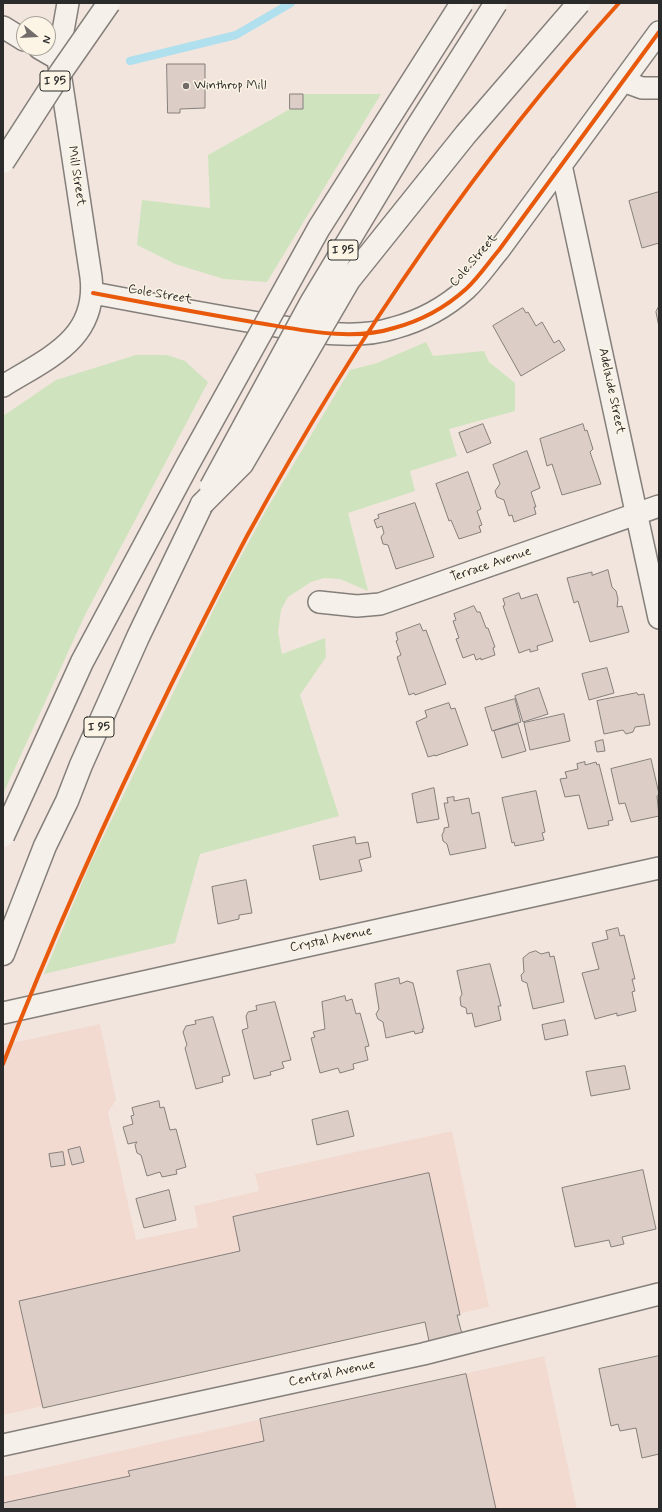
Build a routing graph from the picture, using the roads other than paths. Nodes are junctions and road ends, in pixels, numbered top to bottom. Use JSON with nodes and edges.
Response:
{"nodes":[{"id":1,"x":68,"y":3,"type":"edge"},
{"id":2,"x":109,"y":3,"type":"edge"},
{"id":3,"x":462,"y":3,"type":"edge"},
{"id":4,"x":496,"y":3,"type":"edge"},
{"id":5,"x":579,"y":3,"type":"edge"},
{"id":6,"x":3,"y":27,"type":"edge"},
{"id":7,"x":659,"y":32,"type":"edge"},
{"id":8,"x":16,"y":35,"type":"edge"},
{"id":9,"x":53,"y":56,"type":"edge"},
{"id":10,"x":58,"y":59,"type":"junction"},
{"id":11,"x":623,"y":81,"type":"junction"},
{"id":12,"x":659,"y":88,"type":"edge"},
{"id":13,"x":3,"y":162,"type":"edge"},
{"id":14,"x":561,"y":165,"type":"junction"},
{"id":15,"x":92,"y":293,"type":"junction"},
{"id":16,"x":3,"y":386,"type":"edge"},
{"id":17,"x":202,"y":504,"type":"junction"},
{"id":18,"x":659,"y":506,"type":"edge"},
{"id":19,"x":637,"y":514,"type":"junction"},
{"id":20,"x":319,"y":602,"type":"dead end"},
{"id":21,"x":659,"y":618,"type":"edge"},
{"id":22,"x":3,"y":836,"type":"edge"},
{"id":23,"x":659,"y":868,"type":"edge"},
{"id":24,"x":3,"y":954,"type":"edge"},
{"id":25,"x":3,"y":1013,"type":"edge"},
{"id":26,"x":659,"y":1294,"type":"edge"},
{"id":27,"x":3,"y":1445,"type":"edge"}],
"edges":[{"from":1,"to":10,"type":"street","name":"Mill Street"},
{"from":2,"to":13,"type":"highway","number":"I 95","bridge":true},
{"from":3,"to":22,"type":"highway","bridge":true},
{"from":4,"to":17,"type":"highway","number":"I 95","bridge":true},
{"from":5,"to":17,"type":"highway","bridge":true},
{"from":6,"to":8,"type":"street"},
{"from":7,"to":11,"type":"street","name":"Cole Street"},
{"from":9,"to":10,"type":"street"},
{"from":10,"to":15,"type":"street","name":"Mill Street"},
{"from":11,"to":12,"type":"street"},
{"from":11,"to":14,"type":"street","name":"Cole Street"},
{"from":14,"to":15,"type":"street","name":"Cole Street"},
{"from":14,"to":19,"type":"street","name":"Adelaide Street"},
{"from":15,"to":16,"type":"street","name":"Mill Street"},
{"from":17,"to":24,"type":"highway","number":"I 95"},
{"from":18,"to":19,"type":"street","name":"Terrace Avenue"},
{"from":19,"to":20,"type":"street","name":"Terrace Avenue"},
{"from":19,"to":21,"type":"street","name":"Adelaide Street"},
{"from":23,"to":25,"type":"street","name":"Crystal Avenue"},
{"from":26,"to":27,"type":"street","name":"Central Avenue"}]}
